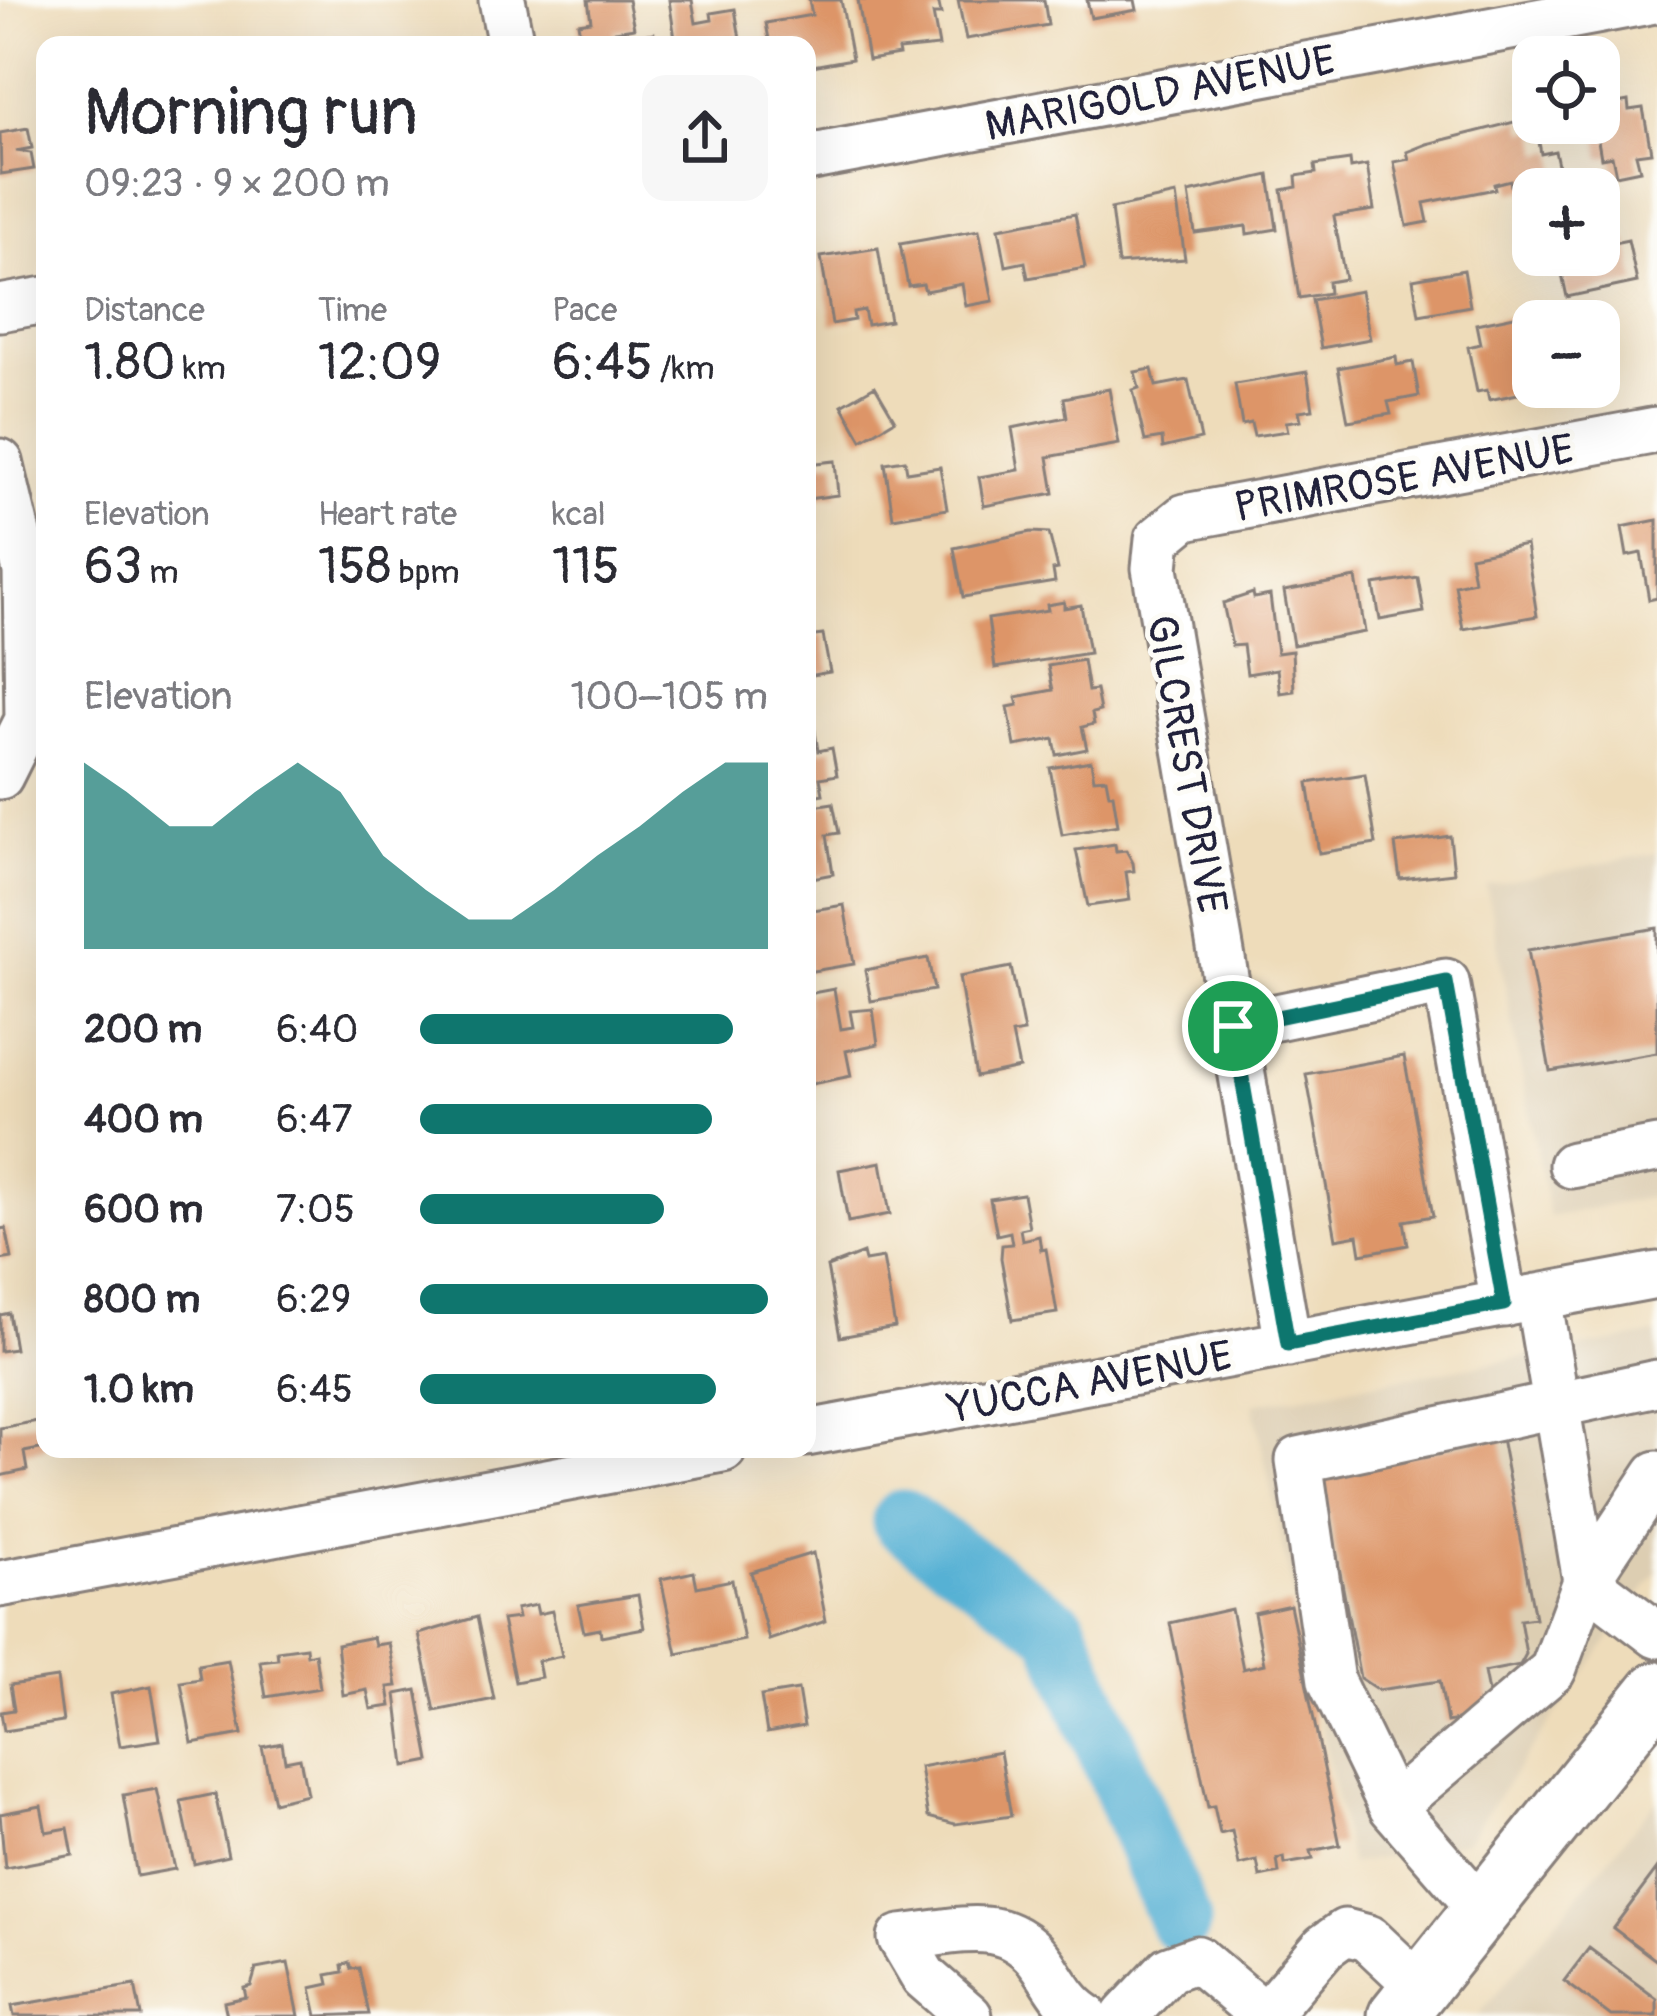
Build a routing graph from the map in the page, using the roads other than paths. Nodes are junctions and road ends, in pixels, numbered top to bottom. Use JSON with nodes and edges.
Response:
{"nodes":[{"id":1,"x":502,"y":0,"type":"edge"},
{"id":2,"x":1654,"y":0,"type":"edge"},
{"id":3,"x":1657,"y":17,"type":"edge"},
{"id":4,"x":509,"y":36,"type":"edge"},
{"id":5,"x":816,"y":156,"type":"edge"},
{"id":6,"x":36,"y":302,"type":"edge"},
{"id":7,"x":0,"y":308,"type":"edge"},
{"id":8,"x":1657,"y":430,"type":"edge"},
{"id":9,"x":0,"y":463,"type":"edge"},
{"id":10,"x":1158,"y":539,"type":"joint"},
{"id":11,"x":0,"y":776,"type":"edge"},
{"id":12,"x":1233,"y":1026,"type":"junction"},
{"id":13,"x":1657,"y":1149,"type":"edge"},
{"id":14,"x":1572,"y":1165,"type":"dead end"},
{"id":15,"x":1657,"y":1275,"type":"edge"},
{"id":16,"x":1521,"y":1300,"type":"junction"},
{"id":17,"x":1288,"y":1344,"type":"junction"},
{"id":18,"x":1657,"y":1382,"type":"edge"},
{"id":19,"x":1560,"y":1403,"type":"junction"},
{"id":20,"x":816,"y":1431,"type":"edge"},
{"id":21,"x":675,"y":1458,"type":"edge"},
{"id":22,"x":1657,"y":1474,"type":"edge"},
{"id":23,"x":1586,"y":1581,"type":"junction"},
{"id":24,"x":0,"y":1584,"type":"edge"},
{"id":25,"x":1657,"y":1635,"type":"edge"},
{"id":26,"x":1649,"y":1717,"type":"edge"},
{"id":27,"x":1392,"y":1808,"type":"junction"},
{"id":28,"x":1482,"y":1910,"type":"junction"},
{"id":29,"x":1408,"y":2001,"type":"edge"},
{"id":30,"x":969,"y":2016,"type":"edge"},
{"id":31,"x":1085,"y":2016,"type":"edge"},
{"id":32,"x":1125,"y":2016,"type":"edge"},
{"id":33,"x":1264,"y":2016,"type":"edge"}],
"edges":[{"from":1,"to":4,"type":"street"},
{"from":2,"to":3,"type":"street"},
{"from":2,"to":5,"type":"street","name":"MARIGOLD AVENUE"},
{"from":6,"to":7,"type":"street"},
{"from":8,"to":10,"type":"street","name":"PRIMROSE AVENUE"},
{"from":9,"to":11,"type":"street"},
{"from":10,"to":12,"type":"street","name":"GILCREST DRIVE"},
{"from":12,"to":16,"type":"street"},
{"from":12,"to":17,"type":"street","name":"GILCREST DRIVE"},
{"from":13,"to":14,"type":"street"},
{"from":15,"to":16,"type":"street","name":"YUCCA AVENUE"},
{"from":16,"to":17,"type":"street","name":"YUCCA AVENUE"},
{"from":16,"to":19,"type":"street"},
{"from":17,"to":20,"type":"street","name":"YUCCA AVENUE"},
{"from":18,"to":19,"type":"street"},
{"from":19,"to":23,"type":"street"},
{"from":19,"to":27,"type":"street"},
{"from":21,"to":24,"type":"street"},
{"from":22,"to":23,"type":"street"},
{"from":23,"to":25,"type":"street"},
{"from":23,"to":27,"type":"street"},
{"from":26,"to":28,"type":"main road"},
{"from":27,"to":28,"type":"street"},
{"from":28,"to":29,"type":"main road"},
{"from":29,"to":33,"type":"street"},
{"from":30,"to":31,"type":"street"},
{"from":32,"to":33,"type":"street"}]}
